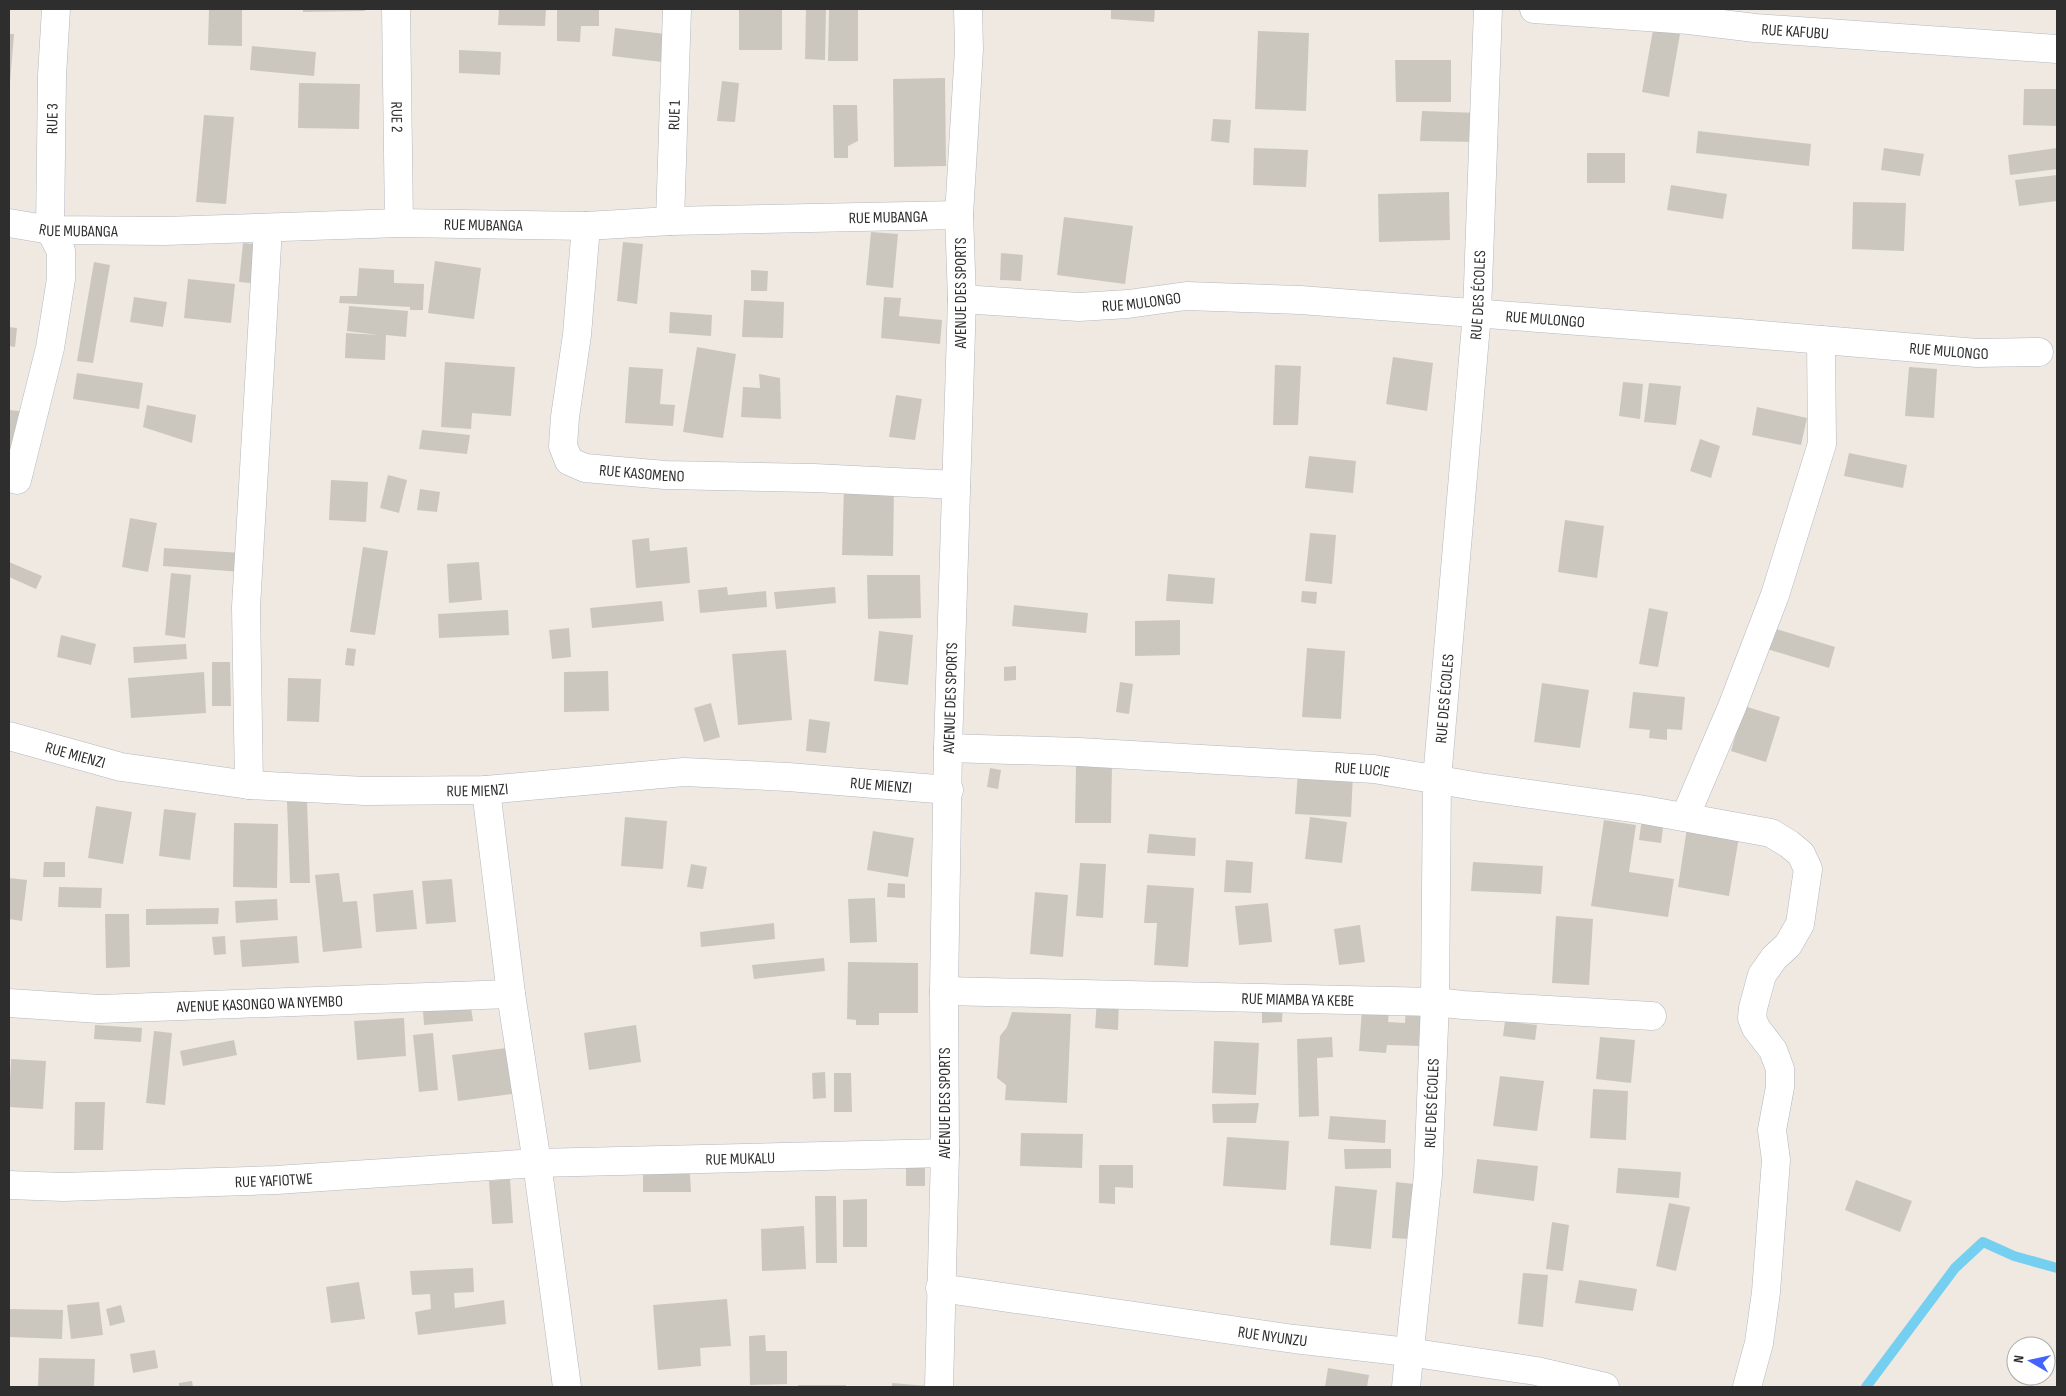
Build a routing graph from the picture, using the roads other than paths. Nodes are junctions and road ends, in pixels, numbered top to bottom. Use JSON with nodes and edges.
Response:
{"nodes":[{"id":1,"x":56,"y":9,"type":"edge"},
{"id":2,"x":396,"y":9,"type":"edge"},
{"id":3,"x":677,"y":9,"type":"edge"},
{"id":4,"x":968,"y":9,"type":"edge"},
{"id":5,"x":1488,"y":9,"type":"edge"},
{"id":6,"x":1534,"y":9,"type":"edge"},
{"id":7,"x":1693,"y":14,"type":"edge"},
{"id":8,"x":2057,"y":49,"type":"edge"},
{"id":9,"x":959,"y":215,"type":"junction"},
{"id":10,"x":670,"y":221,"type":"junction"},
{"id":11,"x":9,"y":223,"type":"edge"},
{"id":12,"x":399,"y":223,"type":"junction"},
{"id":13,"x":586,"y":226,"type":"junction"},
{"id":14,"x":268,"y":228,"type":"junction"},
{"id":15,"x":50,"y":230,"type":"junction"},
{"id":16,"x":962,"y":299,"type":"junction"},
{"id":17,"x":1477,"y":312,"type":"junction"},
{"id":18,"x":1821,"y":340,"type":"junction"},
{"id":19,"x":2039,"y":352,"type":"dead end"},
{"id":20,"x":18,"y":480,"type":"dead end"},
{"id":21,"x":956,"y":486,"type":"junction"},
{"id":22,"x":9,"y":736,"type":"edge"},
{"id":23,"x":948,"y":748,"type":"junction"},
{"id":24,"x":1437,"y":779,"type":"junction"},
{"id":25,"x":249,"y":785,"type":"junction"},
{"id":26,"x":486,"y":790,"type":"junction"},
{"id":27,"x":949,"y":790,"type":"junction"},
{"id":28,"x":1685,"y":817,"type":"junction"},
{"id":29,"x":944,"y":991,"type":"junction"},
{"id":30,"x":511,"y":994,"type":"junction"},
{"id":31,"x":1435,"y":1002,"type":"junction"},
{"id":32,"x":9,"y":1003,"type":"edge"},
{"id":33,"x":1652,"y":1016,"type":"dead end"},
{"id":34,"x":945,"y":1153,"type":"junction"},
{"id":35,"x":537,"y":1163,"type":"junction"},
{"id":36,"x":9,"y":1185,"type":"edge"},
{"id":37,"x":940,"y":1288,"type":"junction"},
{"id":38,"x":1408,"y":1352,"type":"junction"},
{"id":39,"x":567,"y":1387,"type":"edge"},
{"id":40,"x":940,"y":1387,"type":"edge"},
{"id":41,"x":1406,"y":1387,"type":"edge"},
{"id":42,"x":1605,"y":1387,"type":"edge"},
{"id":43,"x":1747,"y":1387,"type":"edge"}],
"edges":[{"from":1,"to":15,"type":"street","name":"RUE 3"},
{"from":2,"to":12,"type":"street","name":"RUE 2"},
{"from":3,"to":10,"type":"street","name":"RUE 1"},
{"from":4,"to":9,"type":"street","name":"AVENUE DES SPORTS"},
{"from":5,"to":17,"type":"street","name":"RUE DES ÉCOLES"},
{"from":6,"to":7,"type":"street","name":"RUE KAFUBU"},
{"from":7,"to":8,"type":"street","name":"RUE KAFUBU"},
{"from":9,"to":10,"type":"street","name":"RUE MUBANGA"},
{"from":9,"to":16,"type":"street","name":"AVENUE DES SPORTS"},
{"from":10,"to":13,"type":"street","name":"RUE MUBANGA"},
{"from":11,"to":15,"type":"street","name":"RUE MUBANGA"},
{"from":12,"to":13,"type":"street","name":"RUE MUBANGA"},
{"from":12,"to":14,"type":"street","name":"RUE MUBANGA"},
{"from":13,"to":21,"type":"street","name":"RUE KASOMENO"},
{"from":14,"to":15,"type":"street","name":"RUE MUBANGA"},
{"from":14,"to":25,"type":"street"},
{"from":15,"to":20,"type":"street"},
{"from":16,"to":17,"type":"street","name":"RUE MULONGO"},
{"from":16,"to":21,"type":"street","name":"AVENUE DES SPORTS"},
{"from":17,"to":18,"type":"street","name":"RUE MULONGO"},
{"from":17,"to":24,"type":"street","name":"RUE DES ÉCOLES"},
{"from":18,"to":19,"type":"street","name":"RUE MULONGO"},
{"from":18,"to":28,"type":"street"},
{"from":21,"to":23,"type":"street","name":"AVENUE DES SPORTS"},
{"from":22,"to":25,"type":"street","name":"RUE MIENZI"},
{"from":23,"to":24,"type":"street","name":"RUE LUCIE"},
{"from":23,"to":27,"type":"street","name":"AVENUE DES SPORTS"},
{"from":24,"to":28,"type":"street","name":"RUE LUCIE"},
{"from":24,"to":31,"type":"street","name":"RUE DES ÉCOLES"},
{"from":25,"to":26,"type":"street","name":"RUE MIENZI"},
{"from":26,"to":27,"type":"street","name":"RUE MIENZI"},
{"from":26,"to":30,"type":"street"},
{"from":27,"to":29,"type":"street","name":"AVENUE DES SPORTS"},
{"from":28,"to":43,"type":"street","name":"RUE LUCIE"},
{"from":29,"to":31,"type":"street","name":"RUE MIAMBA YA KEBE"},
{"from":29,"to":34,"type":"street","name":"AVENUE DES SPORTS"},
{"from":30,"to":32,"type":"street","name":"AVENUE KASONGO WA NYEMBO"},
{"from":30,"to":35,"type":"street"},
{"from":31,"to":33,"type":"street","name":"RUE MIAMBA YA KEBE"},
{"from":31,"to":38,"type":"street","name":"RUE DES ÉCOLES"},
{"from":34,"to":35,"type":"street","name":"RUE MUKALU"},
{"from":34,"to":37,"type":"street","name":"AVENUE DES SPORTS"},
{"from":35,"to":36,"type":"street","name":"RUE YAFIOTWE"},
{"from":35,"to":39,"type":"street"},
{"from":37,"to":38,"type":"street","name":"RUE NYUNZU"},
{"from":37,"to":40,"type":"street","name":"AVENUE DES SPORTS"},
{"from":38,"to":41,"type":"street","name":"RUE DES ÉCOLES"},
{"from":38,"to":42,"type":"street","name":"RUE NYUNZU"}]}
